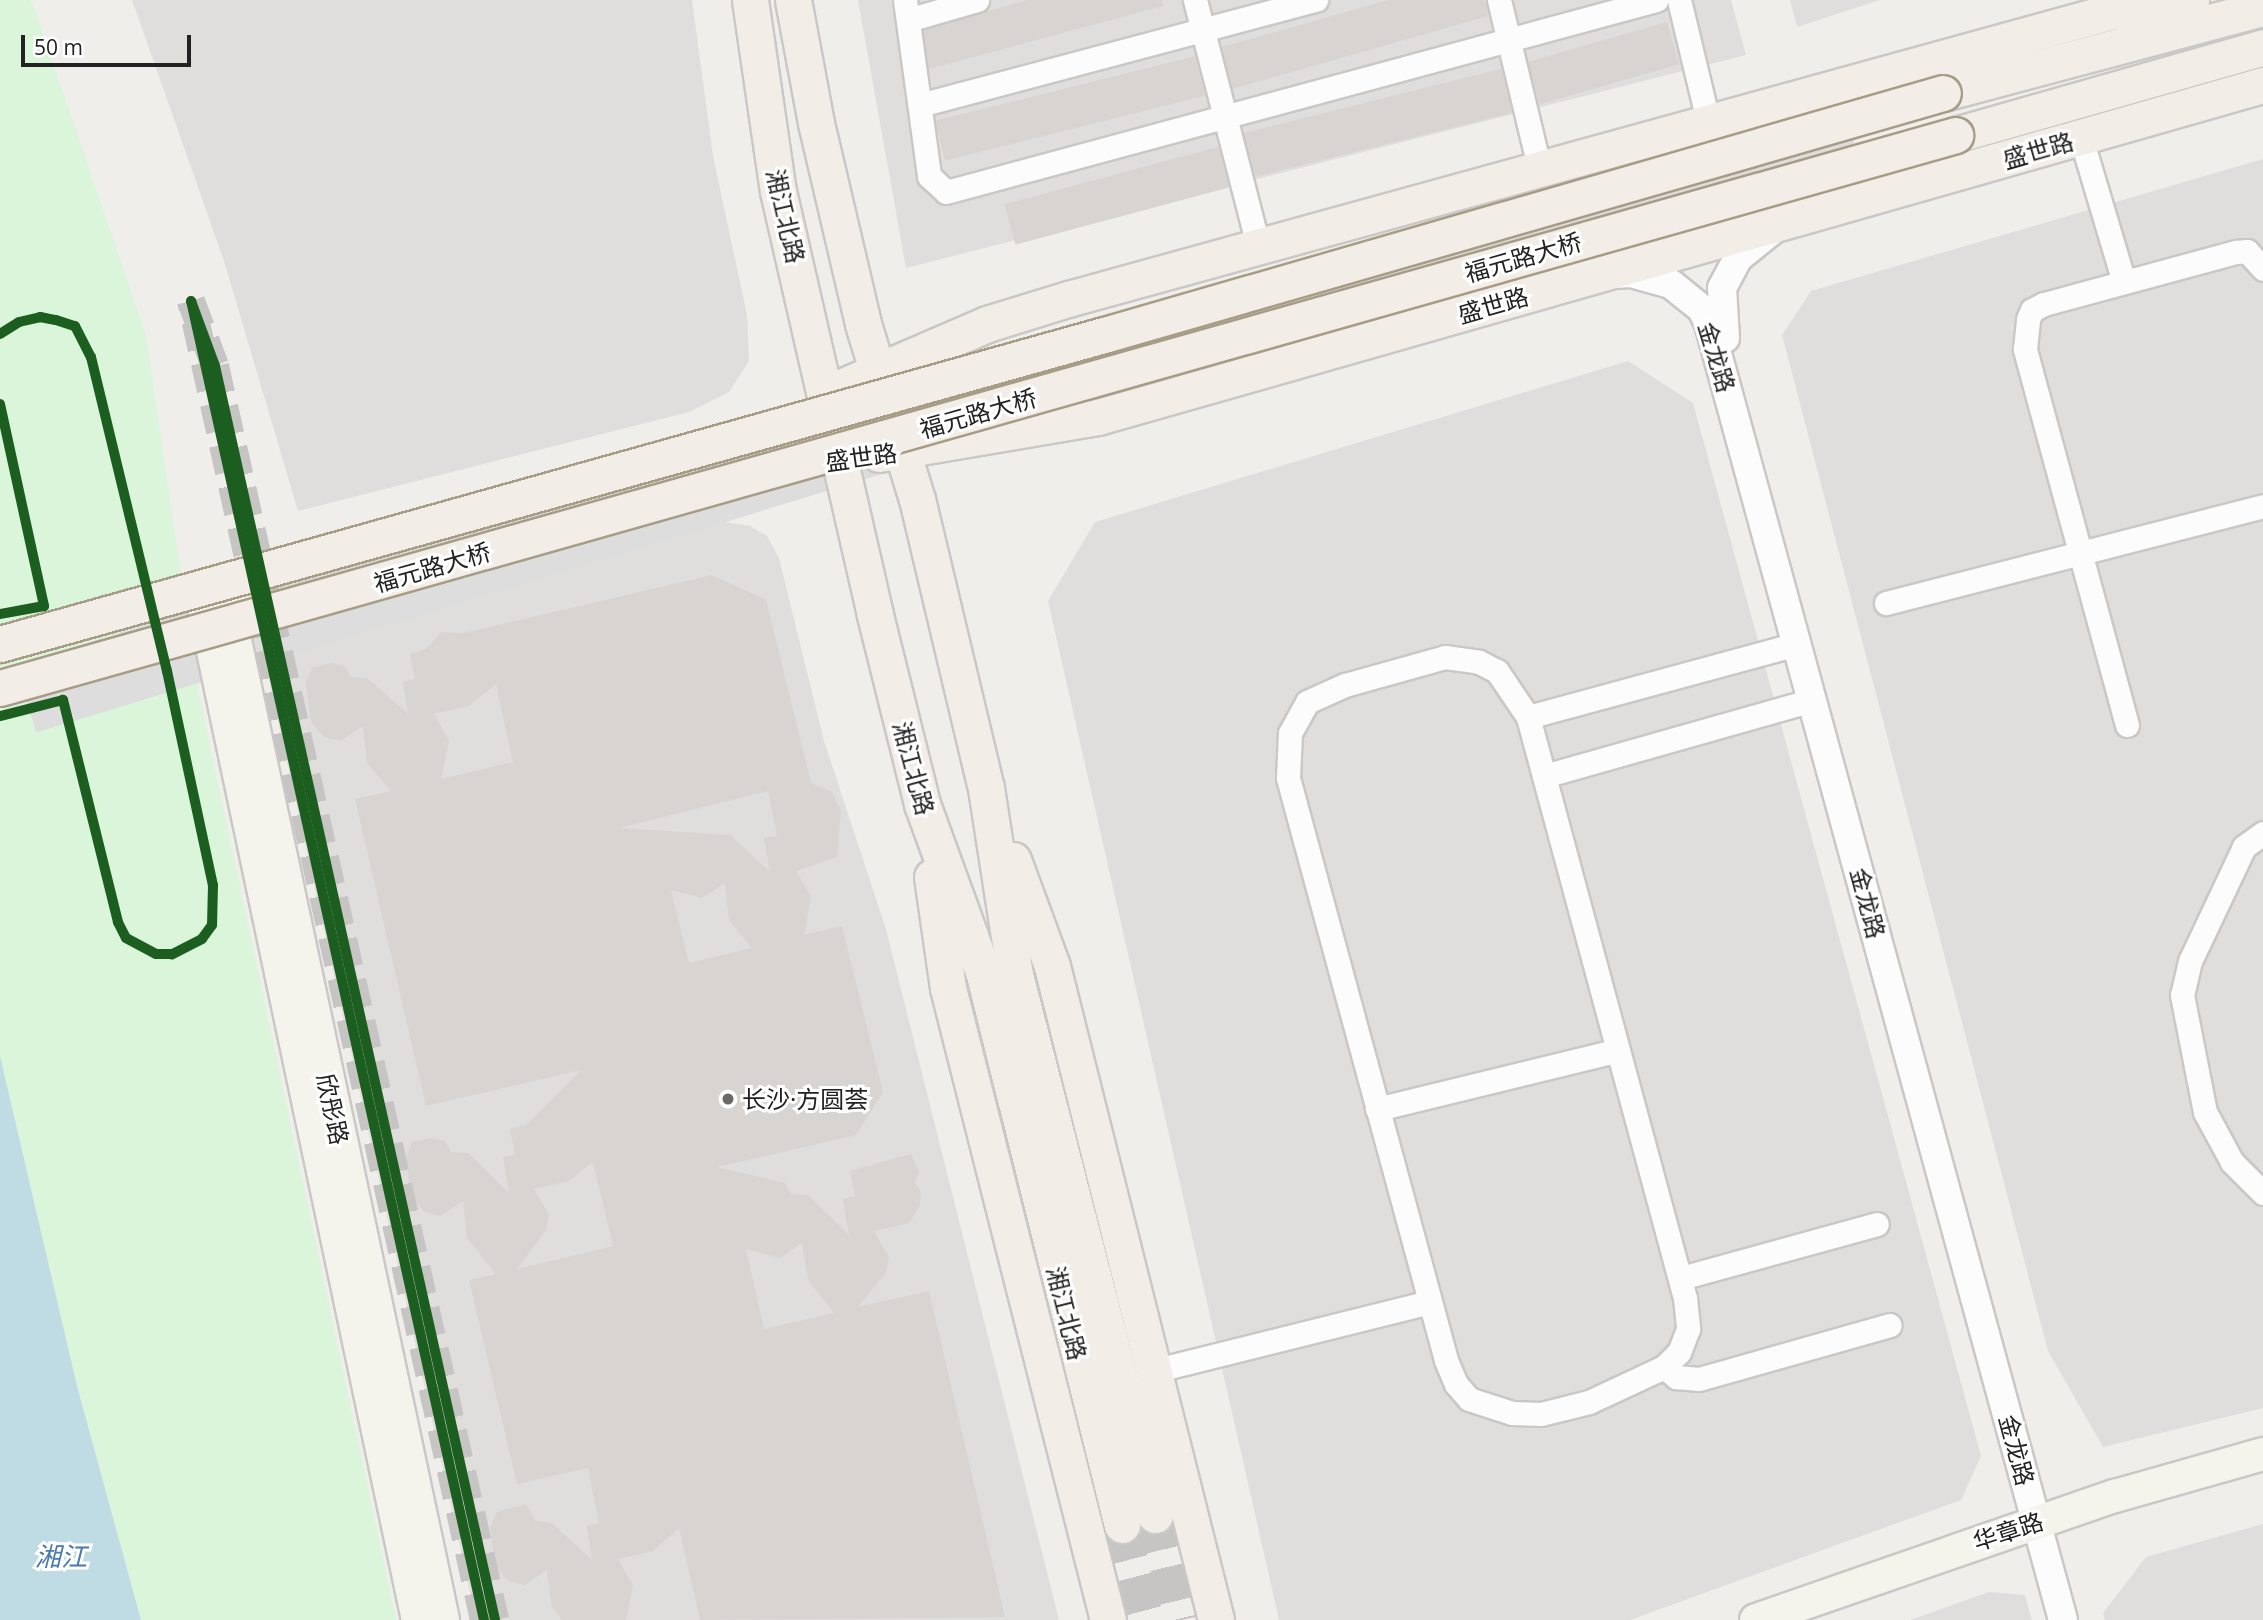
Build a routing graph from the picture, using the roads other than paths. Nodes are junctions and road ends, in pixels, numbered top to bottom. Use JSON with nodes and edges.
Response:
{"nodes":[{"id":1,"x":750,"y":0,"type":"edge"},
{"id":2,"x":793,"y":0,"type":"edge"},
{"id":3,"x":977,"y":0,"type":"edge"},
{"id":4,"x":1195,"y":0,"type":"edge"},
{"id":5,"x":1316,"y":0,"type":"edge"},
{"id":6,"x":1499,"y":0,"type":"edge"},
{"id":7,"x":1656,"y":0,"type":"edge"},
{"id":8,"x":1679,"y":0,"type":"edge"},
{"id":9,"x":2153,"y":0,"type":"edge"},
{"id":10,"x":2191,"y":0,"type":"edge"},
{"id":11,"x":2263,"y":8,"type":"edge"},
{"id":12,"x":906,"y":10,"type":"edge"},
{"id":13,"x":1203,"y":30,"type":"junction"},
{"id":14,"x":1510,"y":40,"type":"junction"},
{"id":15,"x":2263,"y":47,"type":"edge"},
{"id":16,"x":2263,"y":78,"type":"edge"},
{"id":17,"x":2263,"y":85,"type":"edge"},
{"id":18,"x":1942,"y":93,"type":"junction"},
{"id":19,"x":920,"y":105,"type":"junction"},
{"id":20,"x":1227,"y":118,"type":"junction"},
{"id":21,"x":1707,"y":121,"type":"junction"},
{"id":22,"x":1955,"y":135,"type":"junction"},
{"id":23,"x":2081,"y":138,"type":"junction"},
{"id":24,"x":1539,"y":166,"type":"junction"},
{"id":25,"x":1783,"y":223,"type":"junction"},
{"id":26,"x":1258,"y":245,"type":"junction"},
{"id":27,"x":2263,"y":270,"type":"edge"},
{"id":28,"x":1587,"y":278,"type":"junction"},
{"id":29,"x":2124,"y":282,"type":"junction"},
{"id":30,"x":877,"y":369,"type":"junction"},
{"id":31,"x":827,"y":393,"type":"junction"},
{"id":32,"x":902,"y":451,"type":"junction"},
{"id":33,"x":841,"y":459,"type":"junction"},
{"id":34,"x":2263,"y":506,"type":"edge"},
{"id":35,"x":2080,"y":553,"type":"junction"},
{"id":36,"x":353,"y":568,"type":"dead end"},
{"id":37,"x":1886,"y":603,"type":"dead end"},
{"id":38,"x":215,"y":606,"type":"junction"},
{"id":39,"x":0,"y":644,"type":"edge"},
{"id":40,"x":1797,"y":644,"type":"junction"},
{"id":41,"x":0,"y":688,"type":"edge"},
{"id":42,"x":1812,"y":700,"type":"junction"},
{"id":43,"x":1528,"y":718,"type":"junction"},
{"id":44,"x":2127,"y":725,"type":"dead end"},
{"id":45,"x":1544,"y":776,"type":"junction"},
{"id":46,"x":986,"y":788,"type":"junction"},
{"id":47,"x":922,"y":804,"type":"junction"},
{"id":48,"x":2263,"y":833,"type":"edge"},
{"id":49,"x":1615,"y":1051,"type":"junction"},
{"id":50,"x":1377,"y":1109,"type":"junction"},
{"id":51,"x":2263,"y":1193,"type":"edge"},
{"id":52,"x":1877,"y":1224,"type":"dead end"},
{"id":53,"x":1681,"y":1278,"type":"junction"},
{"id":54,"x":1430,"y":1302,"type":"junction"},
{"id":55,"x":1890,"y":1325,"type":"dead end"},
{"id":56,"x":1664,"y":1367,"type":"junction"},
{"id":57,"x":1153,"y":1371,"type":"junction"},
{"id":58,"x":2263,"y":1454,"type":"edge"},
{"id":59,"x":2263,"y":1476,"type":"edge"},
{"id":60,"x":1155,"y":1515,"type":"tunnel mouth"},
{"id":61,"x":1122,"y":1525,"type":"tunnel mouth"},
{"id":62,"x":2046,"y":1530,"type":"junction"},
{"id":63,"x":418,"y":1620,"type":"edge"},
{"id":64,"x":443,"y":1620,"type":"edge"},
{"id":65,"x":1108,"y":1620,"type":"edge"},
{"id":66,"x":1216,"y":1620,"type":"edge"},
{"id":67,"x":1756,"y":1620,"type":"edge"},
{"id":68,"x":1819,"y":1620,"type":"edge"},
{"id":69,"x":2063,"y":1620,"type":"edge"},
{"id":70,"x":2077,"y":1620,"type":"edge"}],
"edges":[{"from":1,"to":31,"type":"main road","name":"湘江北路"},
{"from":2,"to":30,"type":"main road","name":"湘江北路"},
{"from":3,"to":12,"type":"street"},
{"from":4,"to":13,"type":"street"},
{"from":5,"to":13,"type":"street"},
{"from":6,"to":14,"type":"street"},
{"from":7,"to":14,"type":"street"},
{"from":8,"to":21,"type":"street"},
{"from":9,"to":21,"type":"main road","name":"盛世路"},
{"from":10,"to":18,"type":"main road"},
{"from":11,"to":18,"type":"main road"},
{"from":12,"to":19,"type":"street"},
{"from":13,"to":19,"type":"street"},
{"from":13,"to":20,"type":"street"},
{"from":14,"to":20,"type":"street"},
{"from":14,"to":24,"type":"street"},
{"from":15,"to":22,"type":"main road"},
{"from":16,"to":22,"type":"main road"},
{"from":17,"to":23,"type":"main road","name":"盛世路"},
{"from":18,"to":39,"type":"main road","name":"福元路大桥","bridge":true},
{"from":19,"to":20,"type":"street"},
{"from":20,"to":26,"type":"street"},
{"from":21,"to":24,"type":"main road","name":"盛世路"},
{"from":22,"to":41,"type":"main road","name":"福元路大桥","bridge":true},
{"from":23,"to":25,"type":"main road","name":"盛世路"},
{"from":23,"to":29,"type":"street"},
{"from":24,"to":26,"type":"main road","name":"盛世路"},
{"from":25,"to":28,"type":"main road","name":"盛世路"},
{"from":25,"to":62,"type":"street","name":"金龙路"},
{"from":26,"to":30,"type":"main road","name":"盛世路"},
{"from":27,"to":29,"type":"street"},
{"from":28,"to":32,"type":"main road","name":"盛世路"},
{"from":28,"to":40,"type":"street","name":"金龙路"},
{"from":29,"to":35,"type":"street"},
{"from":30,"to":31,"type":"main road","name":"盛世路"},
{"from":30,"to":32,"type":"main road","name":"湘江北路"},
{"from":31,"to":33,"type":"main road","name":"湘江北路"},
{"from":31,"to":33,"type":"main road","name":"盛世路"},
{"from":32,"to":33,"type":"main road","name":"盛世路"},
{"from":32,"to":46,"type":"main road","name":"湘江北路"},
{"from":33,"to":47,"type":"main road","name":"湘江北路"},
{"from":34,"to":35,"type":"street"},
{"from":35,"to":37,"type":"street"},
{"from":35,"to":44,"type":"street"},
{"from":36,"to":38,"type":"main road"},
{"from":38,"to":63,"type":"main road","name":"欣彤路"},
{"from":38,"to":64,"type":"main road","name":"欣彤路"},
{"from":40,"to":42,"type":"street","name":"金龙路"},
{"from":40,"to":43,"type":"street"},
{"from":42,"to":45,"type":"street"},
{"from":42,"to":62,"type":"street","name":"金龙路"},
{"from":43,"to":45,"type":"street"},
{"from":43,"to":50,"type":"street"},
{"from":45,"to":49,"type":"street"},
{"from":46,"to":57,"type":"main road"},
{"from":46,"to":60,"type":"main road","name":"湘江北路"},
{"from":47,"to":61,"type":"main road","name":"湘江北路"},
{"from":47,"to":65,"type":"main road"},
{"from":48,"to":51,"type":"street"},
{"from":49,"to":50,"type":"street"},
{"from":49,"to":53,"type":"street"},
{"from":50,"to":54,"type":"street"},
{"from":52,"to":53,"type":"street"},
{"from":53,"to":56,"type":"street"},
{"from":54,"to":56,"type":"street"},
{"from":54,"to":57,"type":"street"},
{"from":55,"to":56,"type":"street"},
{"from":57,"to":66,"type":"main road"},
{"from":58,"to":62,"type":"main road","name":"华章路"},
{"from":59,"to":62,"type":"main road","name":"华章路"},
{"from":62,"to":67,"type":"main road","name":"华章路"},
{"from":62,"to":68,"type":"main road","name":"华章路"},
{"from":62,"to":69,"type":"street","name":"金龙路"},
{"from":62,"to":70,"type":"street","name":"金龙路"}]}
